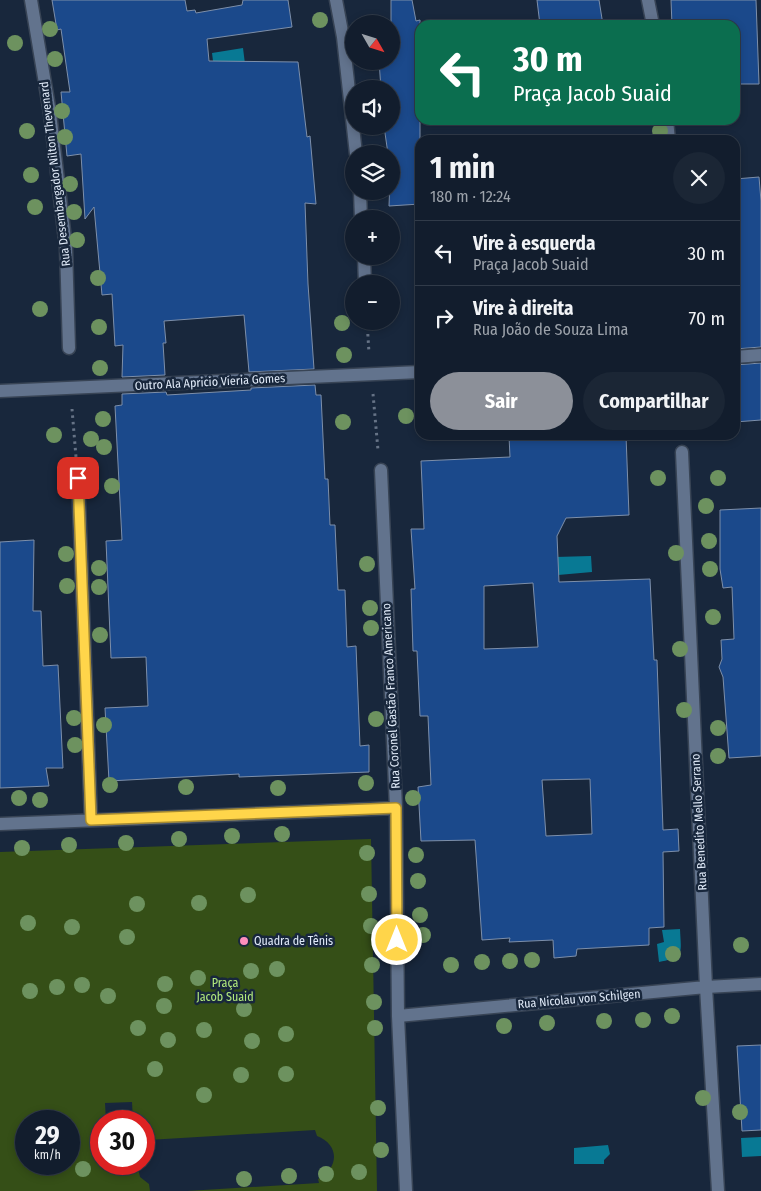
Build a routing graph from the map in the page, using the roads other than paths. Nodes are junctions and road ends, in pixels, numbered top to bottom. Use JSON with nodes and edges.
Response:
{"nodes":[{"id":1,"x":31,"y":0,"type":"edge"},
{"id":2,"x":336,"y":0,"type":"edge"},
{"id":3,"x":648,"y":0,"type":"edge"},
{"id":4,"x":652,"y":20,"type":"edge"},
{"id":5,"x":355,"y":145,"type":"edge"},
{"id":6,"x":69,"y":348,"type":"dead end"},
{"id":7,"x":761,"y":355,"type":"edge"},
{"id":8,"x":740,"y":357,"type":"edge"},
{"id":9,"x":415,"y":372,"type":"edge"},
{"id":10,"x":0,"y":391,"type":"edge"},
{"id":11,"x":682,"y":452,"type":"dead end"},
{"id":12,"x":381,"y":470,"type":"dead end"},
{"id":13,"x":78,"y":478,"type":"road end"},
{"id":14,"x":396,"y":808,"type":"junction"},
{"id":15,"x":91,"y":820,"type":"junction"},
{"id":16,"x":0,"y":824,"type":"edge"},
{"id":17,"x":761,"y":984,"type":"edge"},
{"id":18,"x":706,"y":987,"type":"junction"},
{"id":19,"x":398,"y":1016,"type":"junction"},
{"id":20,"x":406,"y":1191,"type":"edge"},
{"id":21,"x":718,"y":1191,"type":"edge"}],
"edges":[{"from":1,"to":6,"type":"street","name":"Rua Desembargador Nilton Thevenard"},
{"from":2,"to":5,"type":"street"},
{"from":3,"to":4,"type":"street"},
{"from":7,"to":8,"type":"street"},
{"from":9,"to":10,"type":"street","name":"Outro Ala Apricio Vieria Gomes"},
{"from":11,"to":18,"type":"street","name":"Rua Benedito Mello Serrano"},
{"from":12,"to":14,"type":"street","name":"Rua Coronel Gastão Franco Americano"},
{"from":13,"to":15,"type":"street"},
{"from":14,"to":15,"type":"street"},
{"from":14,"to":19,"type":"street","name":"Rua Coronel Gastão Franco Americano"},
{"from":15,"to":16,"type":"street"},
{"from":17,"to":18,"type":"street","name":"Rua Nicolau von Schilgen"},
{"from":18,"to":19,"type":"street","name":"Rua Nicolau von Schilgen"},
{"from":18,"to":21,"type":"street","name":"Rua Benedito Mello Serrano"},
{"from":19,"to":20,"type":"street","name":"Rua Coronel Gastão Franco Americano"}]}
